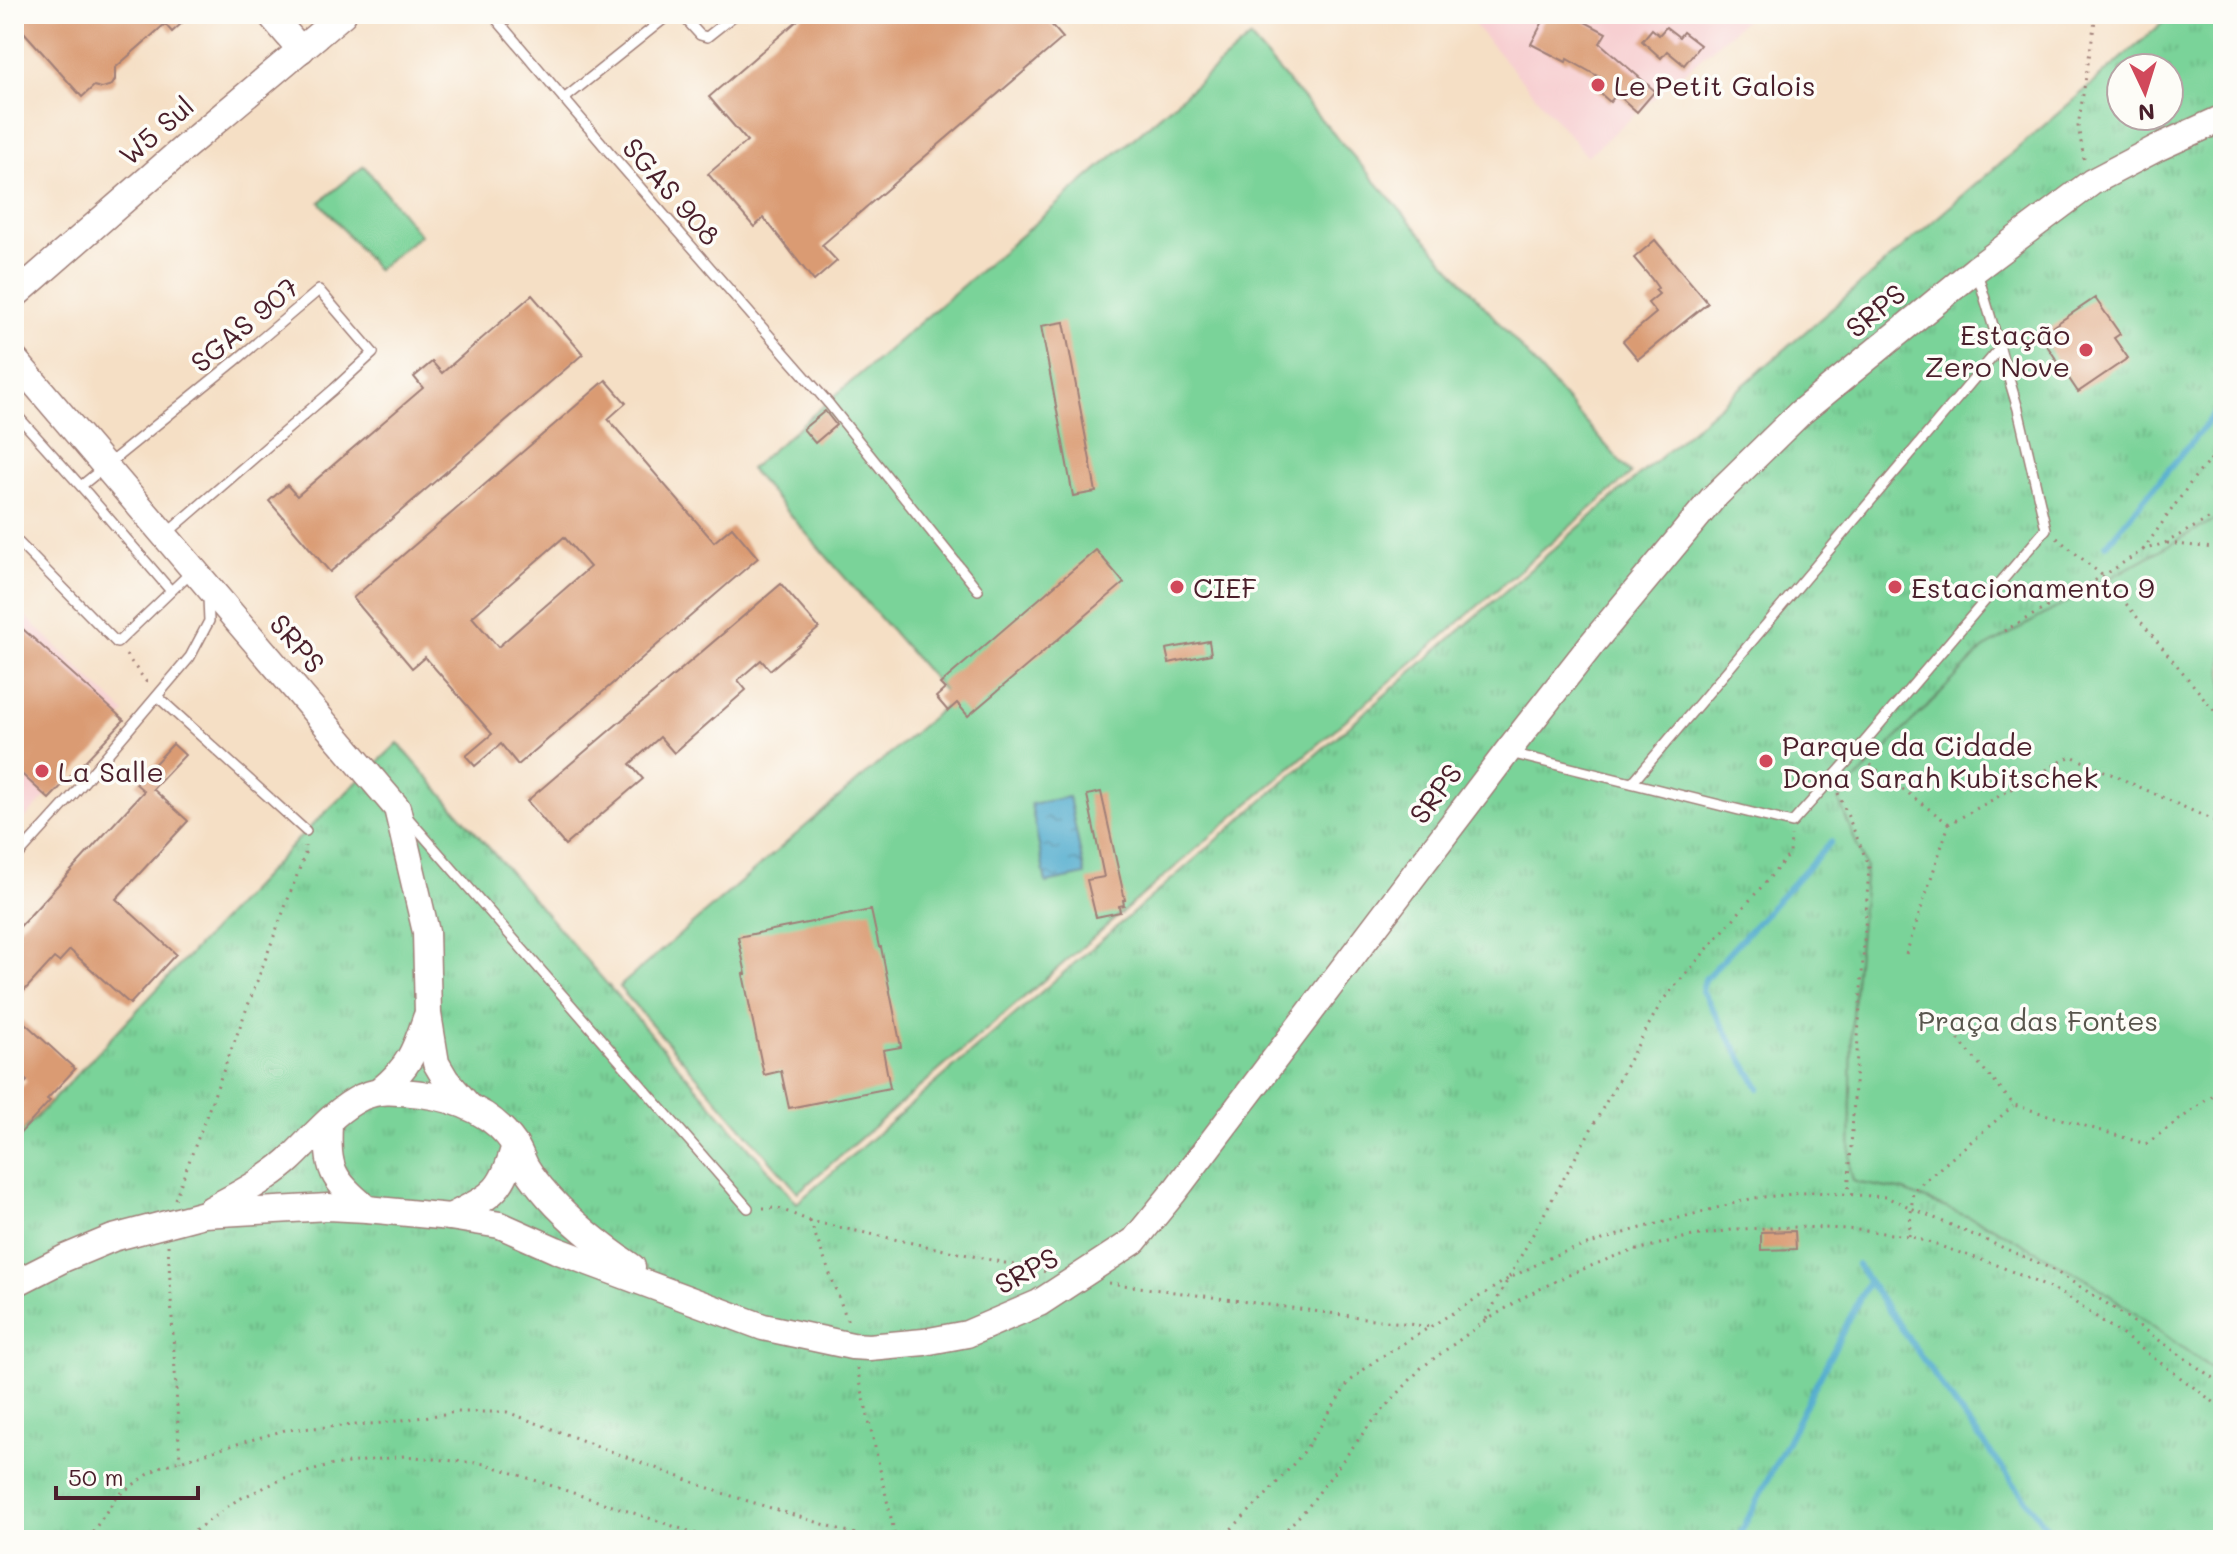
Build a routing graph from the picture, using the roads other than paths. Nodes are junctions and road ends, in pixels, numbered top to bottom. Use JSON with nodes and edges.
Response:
{"nodes":[{"id":1,"x":270,"y":14,"type":"edge"},
{"id":2,"x":492,"y":14,"type":"edge"},
{"id":3,"x":670,"y":14,"type":"edge"},
{"id":4,"x":681,"y":14,"type":"edge"},
{"id":5,"x":736,"y":14,"type":"edge"},
{"id":6,"x":326,"y":19,"type":"edge"},
{"id":7,"x":301,"y":50,"type":"junction"},
{"id":8,"x":564,"y":99,"type":"junction"},
{"id":9,"x":2223,"y":118,"type":"edge"},
{"id":10,"x":1976,"y":269,"type":"junction"},
{"id":11,"x":14,"y":296,"type":"edge"},
{"id":12,"x":2000,"y":348,"type":"junction"},
{"id":13,"x":14,"y":359,"type":"edge"},
{"id":14,"x":14,"y":412,"type":"edge"},
{"id":15,"x":105,"y":466,"type":"junction"},
{"id":16,"x":81,"y":486,"type":"junction"},
{"id":17,"x":165,"y":535,"type":"junction"},
{"id":18,"x":14,"y":538,"type":"edge"},
{"id":19,"x":201,"y":578,"type":"junction"},
{"id":20,"x":978,"y":590,"type":"dead end"},
{"id":21,"x":171,"y":591,"type":"junction"},
{"id":22,"x":158,"y":697,"type":"junction"},
{"id":23,"x":1507,"y":752,"type":"junction"},
{"id":24,"x":1632,"y":783,"type":"junction"},
{"id":25,"x":397,"y":808,"type":"junction"},
{"id":26,"x":306,"y":831,"type":"road end"},
{"id":27,"x":14,"y":860,"type":"edge"},
{"id":28,"x":428,"y":1014,"type":"junction"},
{"id":29,"x":381,"y":1090,"type":"junction"},
{"id":30,"x":468,"y":1105,"type":"junction"},
{"id":31,"x":329,"y":1123,"type":"junction"},
{"id":32,"x":515,"y":1145,"type":"junction"},
{"id":33,"x":748,"y":1208,"type":"road end"},
{"id":34,"x":367,"y":1209,"type":"junction"},
{"id":35,"x":204,"y":1214,"type":"junction"},
{"id":36,"x":450,"y":1217,"type":"junction"},
{"id":37,"x":14,"y":1284,"type":"edge"},
{"id":38,"x":665,"y":1289,"type":"junction"}],
"edges":[{"from":1,"to":7,"type":"main road"},
{"from":2,"to":8,"type":"lane","name":"SGAS 908"},
{"from":3,"to":8,"type":"lane"},
{"from":4,"to":5,"type":"lane"},
{"from":6,"to":7,"type":"main road","name":"W5 Sul"},
{"from":7,"to":11,"type":"main road","name":"W5 Sul"},
{"from":8,"to":20,"type":"lane","name":"SGAS 908"},
{"from":9,"to":10,"type":"main road","name":"SRPS"},
{"from":10,"to":12,"type":"lane"},
{"from":10,"to":23,"type":"main road","name":"SRPS"},
{"from":12,"to":24,"type":"lane"},
{"from":12,"to":24,"type":"lane"},
{"from":13,"to":15,"type":"main road","name":"SRPS"},
{"from":14,"to":16,"type":"lane"},
{"from":15,"to":16,"type":"lane"},
{"from":15,"to":17,"type":"main road","name":"SRPS"},
{"from":15,"to":17,"type":"lane","name":"SGAS 907"},
{"from":16,"to":21,"type":"lane"},
{"from":17,"to":19,"type":"main road","name":"SRPS"},
{"from":18,"to":21,"type":"lane"},
{"from":19,"to":21,"type":"lane"},
{"from":19,"to":22,"type":"lane"},
{"from":19,"to":25,"type":"main road","name":"SRPS"},
{"from":22,"to":26,"type":"lane"},
{"from":22,"to":27,"type":"lane"},
{"from":23,"to":24,"type":"lane"},
{"from":23,"to":38,"type":"main road","name":"SRPS"},
{"from":25,"to":28,"type":"main road","name":"SRPS"},
{"from":25,"to":33,"type":"lane"},
{"from":28,"to":29,"type":"main road","name":"SRPS"},
{"from":28,"to":30,"type":"main road","name":"SRPS"},
{"from":29,"to":30,"type":"main road","name":"SRPS"},
{"from":29,"to":31,"type":"main road","name":"SRPS"},
{"from":30,"to":32,"type":"main road","name":"SRPS"},
{"from":31,"to":34,"type":"main road"},
{"from":31,"to":35,"type":"main road","name":"SRPS"},
{"from":32,"to":36,"type":"main road"},
{"from":32,"to":38,"type":"main road","name":"SRPS"},
{"from":34,"to":35,"type":"main road","name":"SRPS"},
{"from":34,"to":36,"type":"main road","name":"SRPS"},
{"from":35,"to":37,"type":"main road","name":"SRPS"},
{"from":36,"to":38,"type":"main road","name":"SRPS"}]}
